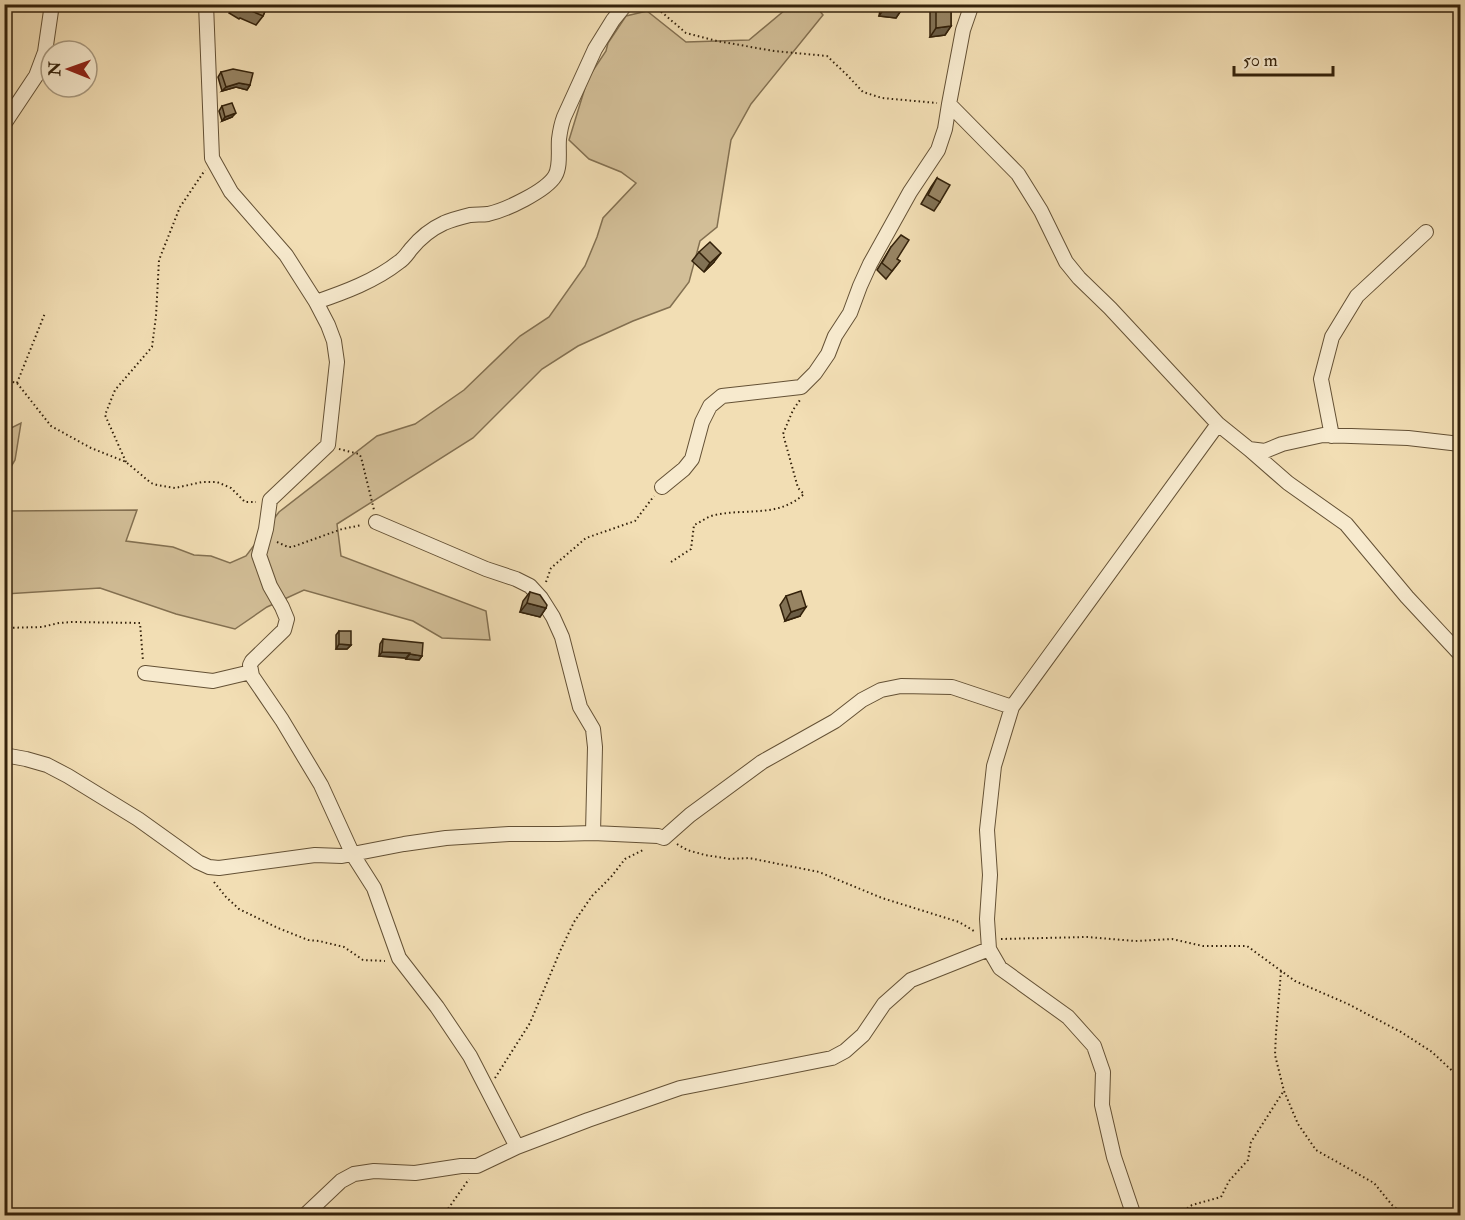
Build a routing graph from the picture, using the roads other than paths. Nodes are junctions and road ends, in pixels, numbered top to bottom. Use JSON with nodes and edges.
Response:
{"nodes":[{"id":1,"x":52,"y":4,"type":"edge"},
{"id":2,"x":206,"y":4,"type":"edge"},
{"id":3,"x":626,"y":4,"type":"edge"},
{"id":4,"x":972,"y":4,"type":"edge"},
{"id":5,"x":949,"y":104,"type":"junction"},
{"id":6,"x":4,"y":124,"type":"edge"},
{"id":7,"x":1426,"y":232,"type":"dead end"},
{"id":8,"x":316,"y":302,"type":"junction"},
{"id":9,"x":1218,"y":424,"type":"junction"},
{"id":10,"x":1332,"y":436,"type":"junction"},
{"id":11,"x":1461,"y":444,"type":"edge"},
{"id":12,"x":1249,"y":449,"type":"junction"},
{"id":13,"x":662,"y":487,"type":"road end"},
{"id":14,"x":376,"y":522,"type":"road end"},
{"id":15,"x":1461,"y":654,"type":"edge"},
{"id":16,"x":251,"y":672,"type":"junction"},
{"id":17,"x":145,"y":673,"type":"road end"},
{"id":18,"x":1012,"y":707,"type":"junction"},
{"id":19,"x":4,"y":755,"type":"edge"},
{"id":20,"x":593,"y":833,"type":"junction"},
{"id":21,"x":353,"y":855,"type":"junction"},
{"id":22,"x":989,"y":944,"type":"junction"},
{"id":23,"x":517,"y":1148,"type":"junction"},
{"id":24,"x":304,"y":1215,"type":"edge"},
{"id":25,"x":1134,"y":1215,"type":"edge"}],
"edges":[{"from":1,"to":6,"type":"street"},
{"from":2,"to":8,"type":"street"},
{"from":3,"to":8,"type":"street"},
{"from":4,"to":5,"type":"street"},
{"from":5,"to":9,"type":"street"},
{"from":5,"to":13,"type":"street"},
{"from":7,"to":10,"type":"street"},
{"from":8,"to":16,"type":"street"},
{"from":9,"to":12,"type":"street"},
{"from":9,"to":18,"type":"street"},
{"from":10,"to":11,"type":"street"},
{"from":10,"to":12,"type":"street"},
{"from":12,"to":15,"type":"street"},
{"from":14,"to":20,"type":"street"},
{"from":16,"to":17,"type":"street"},
{"from":16,"to":21,"type":"street"},
{"from":18,"to":20,"type":"street"},
{"from":18,"to":22,"type":"street"},
{"from":19,"to":21,"type":"street"},
{"from":20,"to":21,"type":"street"},
{"from":21,"to":23,"type":"street"},
{"from":22,"to":23,"type":"street"},
{"from":22,"to":25,"type":"street"},
{"from":23,"to":24,"type":"street"}]}
